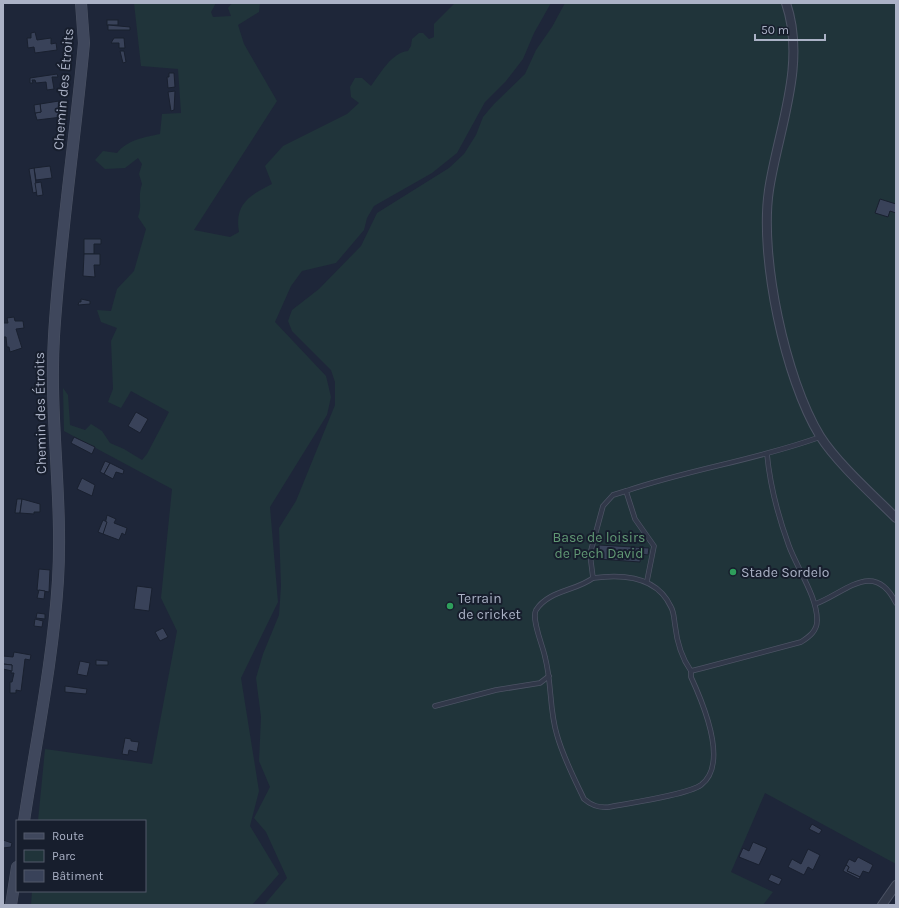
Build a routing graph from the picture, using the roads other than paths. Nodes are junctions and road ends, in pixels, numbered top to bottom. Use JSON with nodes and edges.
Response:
{"nodes":[{"id":1,"x":81,"y":3,"type":"edge"},
{"id":2,"x":786,"y":3,"type":"edge"},
{"id":3,"x":820,"y":437,"type":"junction"},
{"id":4,"x":766,"y":454,"type":"junction"},
{"id":5,"x":626,"y":491,"type":"junction"},
{"id":6,"x":896,"y":518,"type":"edge"},
{"id":7,"x":593,"y":578,"type":"junction"},
{"id":8,"x":647,"y":582,"type":"junction"},
{"id":9,"x":896,"y":603,"type":"edge"},
{"id":10,"x":815,"y":604,"type":"junction"},
{"id":11,"x":691,"y":671,"type":"junction"},
{"id":12,"x":549,"y":676,"type":"junction"},
{"id":13,"x":436,"y":706,"type":"dead end"},
{"id":14,"x":24,"y":820,"type":"edge"},
{"id":15,"x":16,"y":873,"type":"edge"},
{"id":16,"x":896,"y":885,"type":"edge"},
{"id":17,"x":11,"y":905,"type":"edge"},
{"id":18,"x":882,"y":905,"type":"edge"}],
"edges":[{"from":1,"to":14,"type":"main road","name":"Chemin des Étroits"},
{"from":2,"to":3,"type":"street"},
{"from":3,"to":4,"type":"lane"},
{"from":3,"to":6,"type":"street"},
{"from":4,"to":5,"type":"lane"},
{"from":4,"to":10,"type":"lane"},
{"from":5,"to":7,"type":"lane"},
{"from":5,"to":8,"type":"lane"},
{"from":7,"to":8,"type":"lane"},
{"from":7,"to":12,"type":"lane"},
{"from":8,"to":11,"type":"lane"},
{"from":9,"to":10,"type":"lane"},
{"from":10,"to":11,"type":"lane"},
{"from":11,"to":12,"type":"lane"},
{"from":12,"to":13,"type":"lane"},
{"from":15,"to":17,"type":"main road"},
{"from":16,"to":18,"type":"street"}]}
